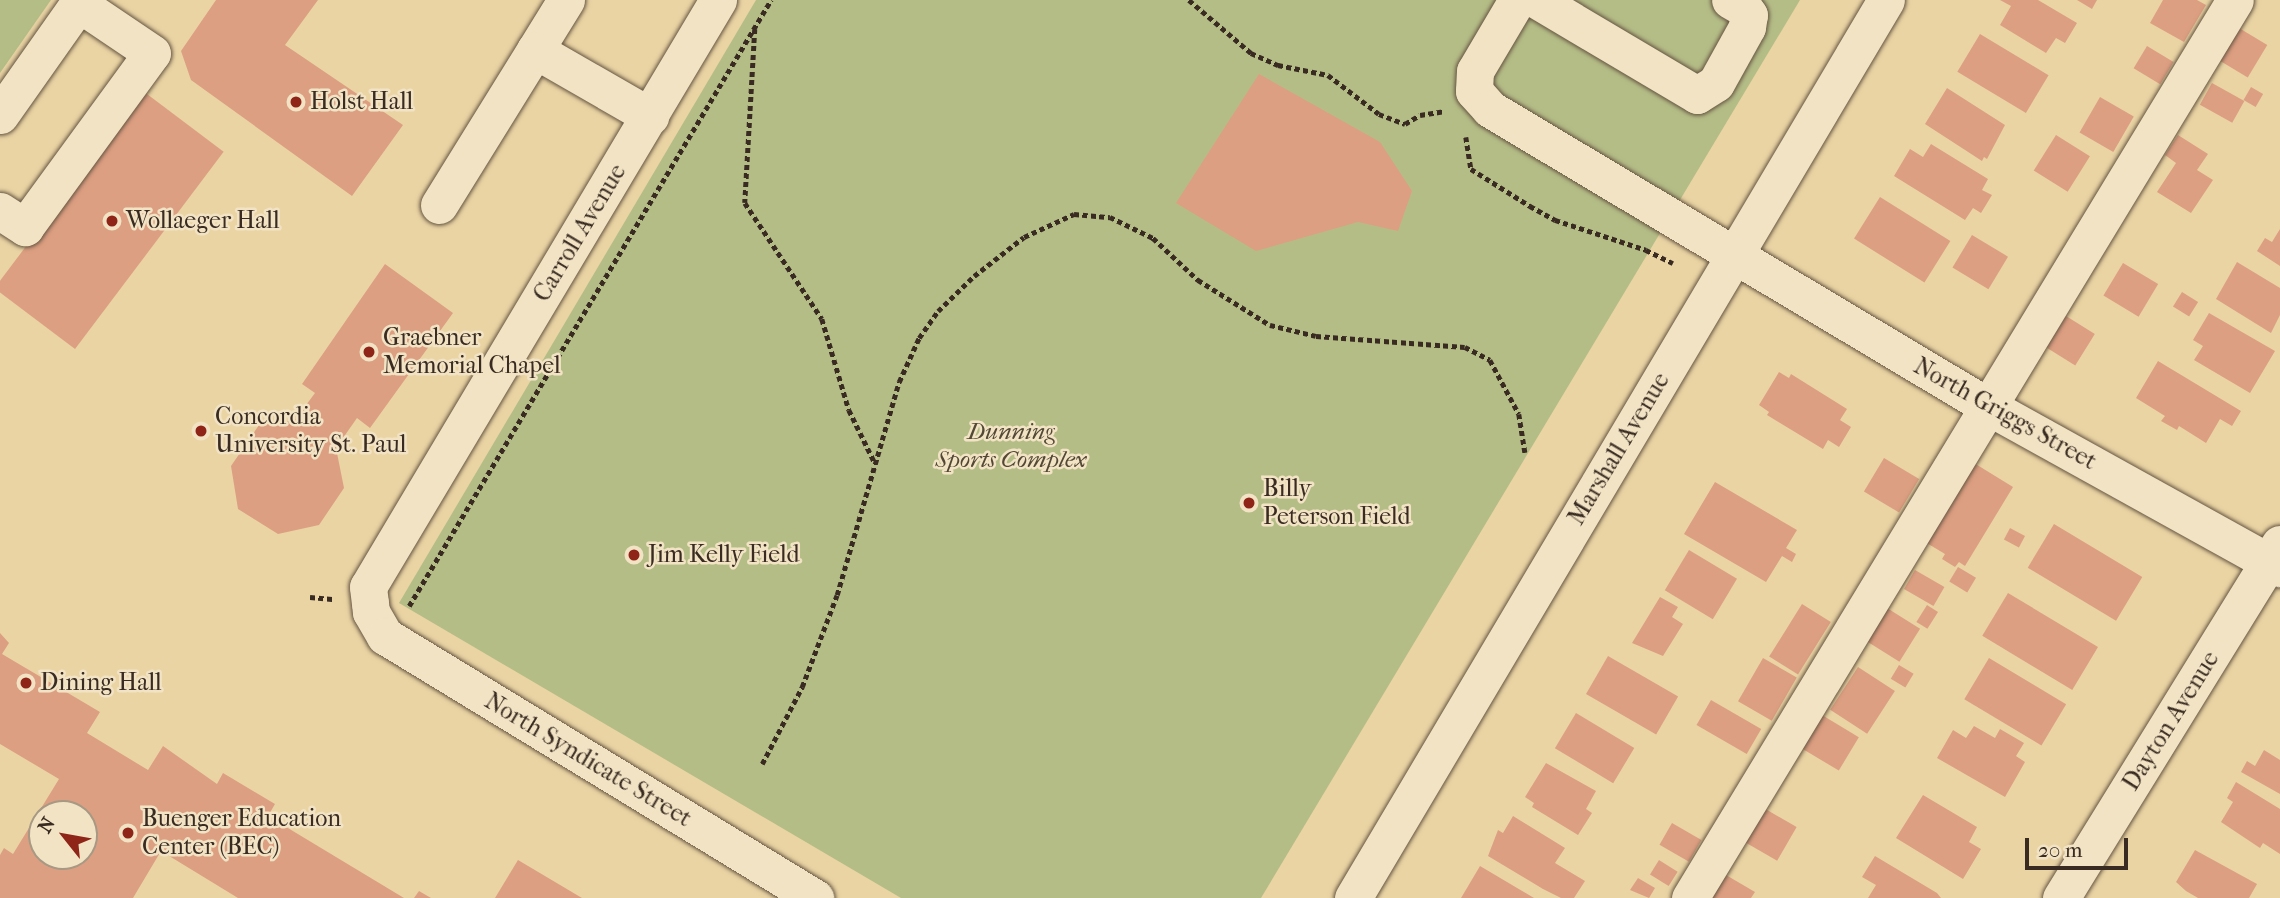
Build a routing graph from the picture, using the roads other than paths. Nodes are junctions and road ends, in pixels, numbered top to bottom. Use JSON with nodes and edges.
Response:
{"nodes":[{"id":1,"x":566,"y":0,"type":"edge"},
{"id":2,"x":718,"y":0,"type":"edge"},
{"id":3,"x":1517,"y":0,"type":"edge"},
{"id":4,"x":1537,"y":0,"type":"edge"},
{"id":5,"x":1730,"y":0,"type":"edge"},
{"id":6,"x":1886,"y":0,"type":"edge"},
{"id":7,"x":2235,"y":0,"type":"edge"},
{"id":8,"x":79,"y":2,"type":"edge"},
{"id":9,"x":536,"y":50,"type":"junction"},
{"id":10,"x":0,"y":115,"type":"edge"},
{"id":11,"x":650,"y":116,"type":"junction"},
{"id":12,"x":439,"y":205,"type":"dead end"},
{"id":13,"x":0,"y":211,"type":"edge"},
{"id":14,"x":1733,"y":256,"type":"junction"},
{"id":15,"x":1989,"y":407,"type":"junction"},
{"id":16,"x":2276,"y":558,"type":"edge"},
{"id":17,"x":385,"y":610,"type":"joint"},
{"id":18,"x":815,"y":898,"type":"edge"},
{"id":19,"x":1353,"y":898,"type":"edge"},
{"id":20,"x":1690,"y":898,"type":"edge"},
{"id":21,"x":2061,"y":898,"type":"edge"}],
"edges":[{"from":1,"to":9,"type":"street"},
{"from":2,"to":11,"type":"street","name":"Carroll Avenue"},
{"from":3,"to":14,"type":"street","name":"North Griggs Street"},
{"from":4,"to":5,"type":"street"},
{"from":6,"to":14,"type":"street","name":"Marshall Avenue"},
{"from":7,"to":15,"type":"street"},
{"from":8,"to":10,"type":"street"},
{"from":8,"to":13,"type":"street"},
{"from":9,"to":11,"type":"street"},
{"from":9,"to":12,"type":"street"},
{"from":11,"to":17,"type":"street","name":"Carroll Avenue"},
{"from":14,"to":15,"type":"street","name":"North Griggs Street"},
{"from":14,"to":19,"type":"street","name":"Marshall Avenue"},
{"from":15,"to":16,"type":"street","name":"North Griggs Street"},
{"from":15,"to":20,"type":"street"},
{"from":16,"to":21,"type":"street","name":"Dayton Avenue"},
{"from":17,"to":18,"type":"street","name":"North Syndicate Street"}]}
